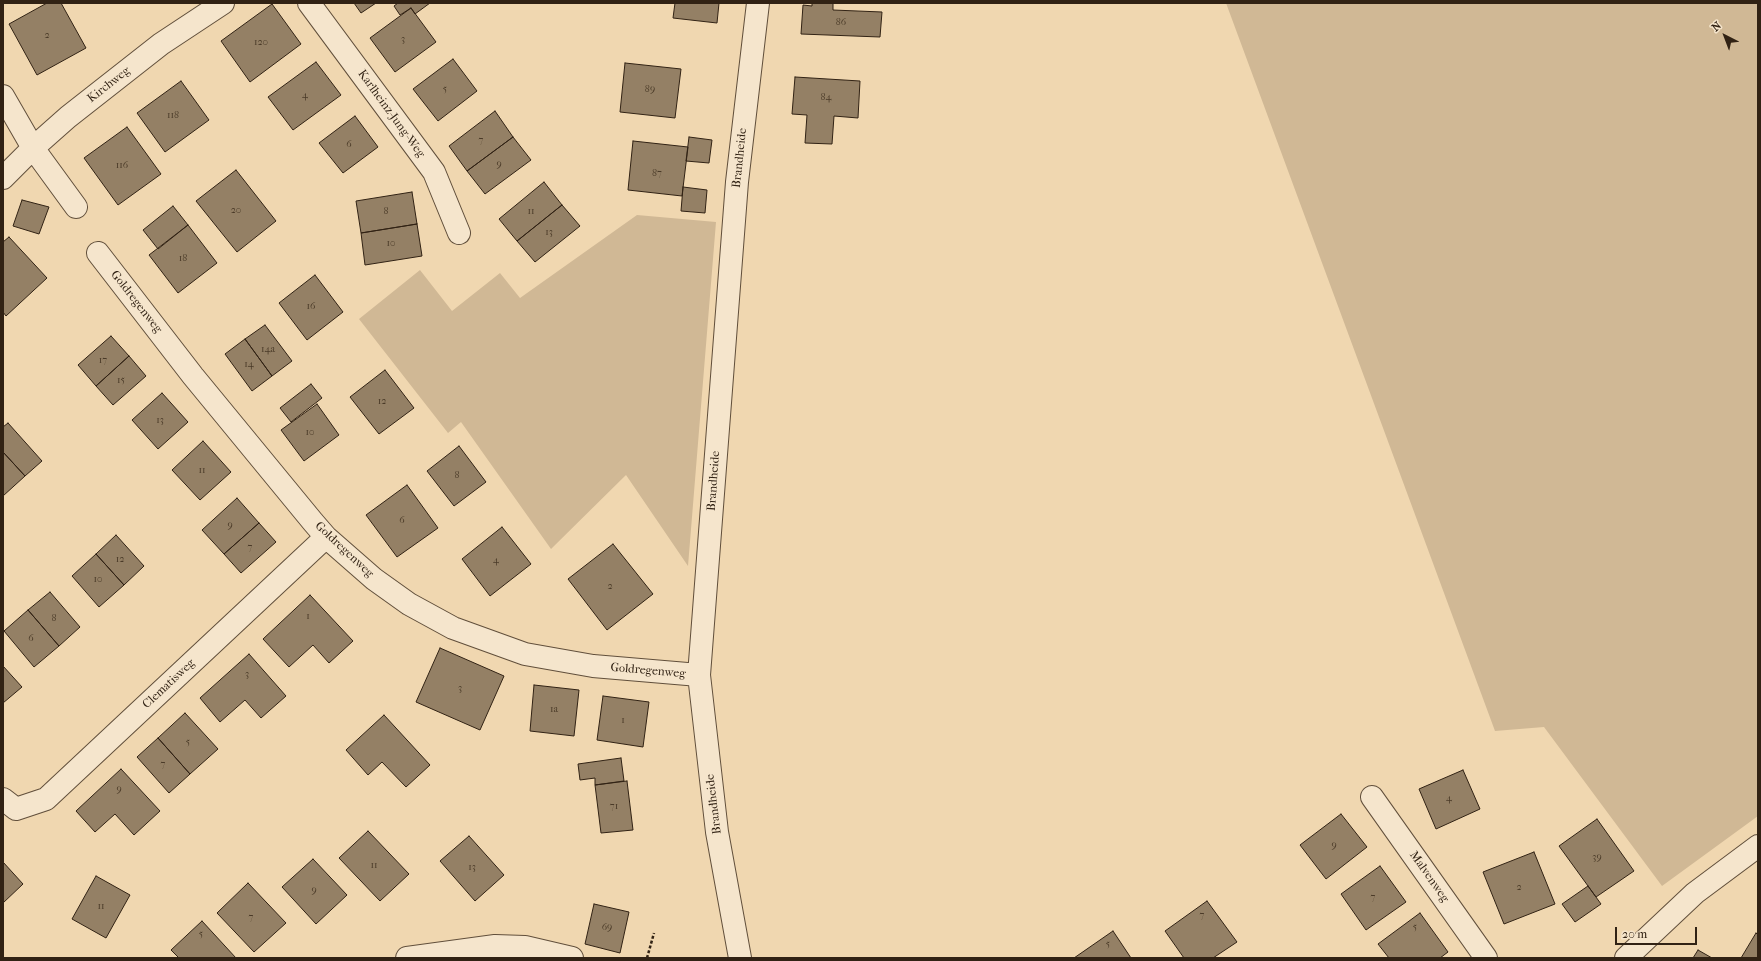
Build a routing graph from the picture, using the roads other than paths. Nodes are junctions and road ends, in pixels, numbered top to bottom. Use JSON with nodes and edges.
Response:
{"nodes":[{"id":1,"x":223,"y":3,"type":"edge"},
{"id":2,"x":309,"y":3,"type":"edge"},
{"id":3,"x":758,"y":3,"type":"edge"},
{"id":4,"x":3,"y":96,"type":"edge"},
{"id":5,"x":33,"y":148,"type":"junction"},
{"id":6,"x":3,"y":178,"type":"edge"},
{"id":7,"x":76,"y":206,"type":"dead end"},
{"id":8,"x":459,"y":233,"type":"dead end"},
{"id":9,"x":98,"y":253,"type":"dead end"},
{"id":10,"x":326,"y":537,"type":"junction"},
{"id":11,"x":698,"y":675,"type":"junction"},
{"id":12,"x":1372,"y":797,"type":"dead end"},
{"id":13,"x":3,"y":799,"type":"edge"},
{"id":14,"x":1758,"y":846,"type":"edge"},
{"id":15,"x":407,"y":958,"type":"edge"},
{"id":16,"x":572,"y":958,"type":"edge"},
{"id":17,"x":740,"y":958,"type":"edge"},
{"id":18,"x":1486,"y":958,"type":"edge"},
{"id":19,"x":1626,"y":958,"type":"edge"}],
"edges":[{"from":1,"to":5,"type":"street","name":"Kirchweg"},
{"from":2,"to":8,"type":"street","name":"Karlheinz-Jung-Weg"},
{"from":3,"to":11,"type":"street","name":"Brandheide"},
{"from":4,"to":5,"type":"street"},
{"from":5,"to":6,"type":"street","name":"Kirchweg"},
{"from":5,"to":7,"type":"street"},
{"from":9,"to":10,"type":"street","name":"Goldregenweg"},
{"from":10,"to":11,"type":"street","name":"Goldregenweg"},
{"from":10,"to":13,"type":"street","name":"Clematisweg"},
{"from":11,"to":17,"type":"street","name":"Brandheide"},
{"from":12,"to":18,"type":"street","name":"Malvenweg"},
{"from":14,"to":19,"type":"street"},
{"from":15,"to":16,"type":"street"}]}
